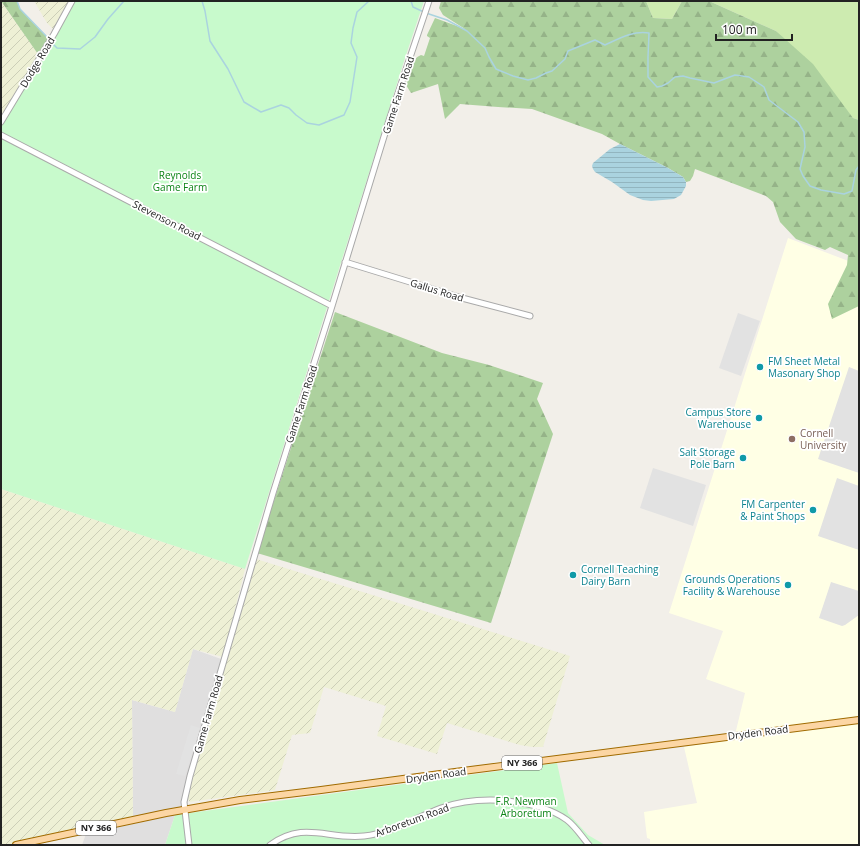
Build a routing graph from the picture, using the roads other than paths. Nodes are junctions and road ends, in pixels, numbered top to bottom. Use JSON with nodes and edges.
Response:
{"nodes":[{"id":1,"x":72,"y":1,"type":"edge"},
{"id":2,"x":429,"y":1,"type":"edge"},
{"id":3,"x":1,"y":122,"type":"edge"},
{"id":4,"x":1,"y":135,"type":"edge"},
{"id":5,"x":345,"y":262,"type":"junction"},
{"id":6,"x":332,"y":306,"type":"junction"},
{"id":7,"x":530,"y":316,"type":"dead end"},
{"id":8,"x":859,"y":720,"type":"edge"},
{"id":9,"x":185,"y":810,"type":"junction"},
{"id":10,"x":16,"y":845,"type":"edge"},
{"id":11,"x":189,"y":845,"type":"edge"},
{"id":12,"x":270,"y":845,"type":"edge"},
{"id":13,"x":589,"y":845,"type":"edge"}],
"edges":[{"from":1,"to":3,"type":"street","name":"Dodge Road"},
{"from":2,"to":5,"type":"street","name":"Game Farm Road"},
{"from":4,"to":6,"type":"street","name":"Stevenson Road"},
{"from":5,"to":6,"type":"street","name":"Game Farm Road"},
{"from":5,"to":7,"type":"street","name":"Gallus Road"},
{"from":6,"to":9,"type":"street","name":"Game Farm Road"},
{"from":8,"to":9,"type":"main road","name":"Dryden Road","number":"NY 366"},
{"from":9,"to":10,"type":"main road","name":"Dryden Road","number":"NY 366"},
{"from":9,"to":11,"type":"street","name":"Game Farm Road"},
{"from":12,"to":13,"type":"street","name":"Arboretum Road"}]}
